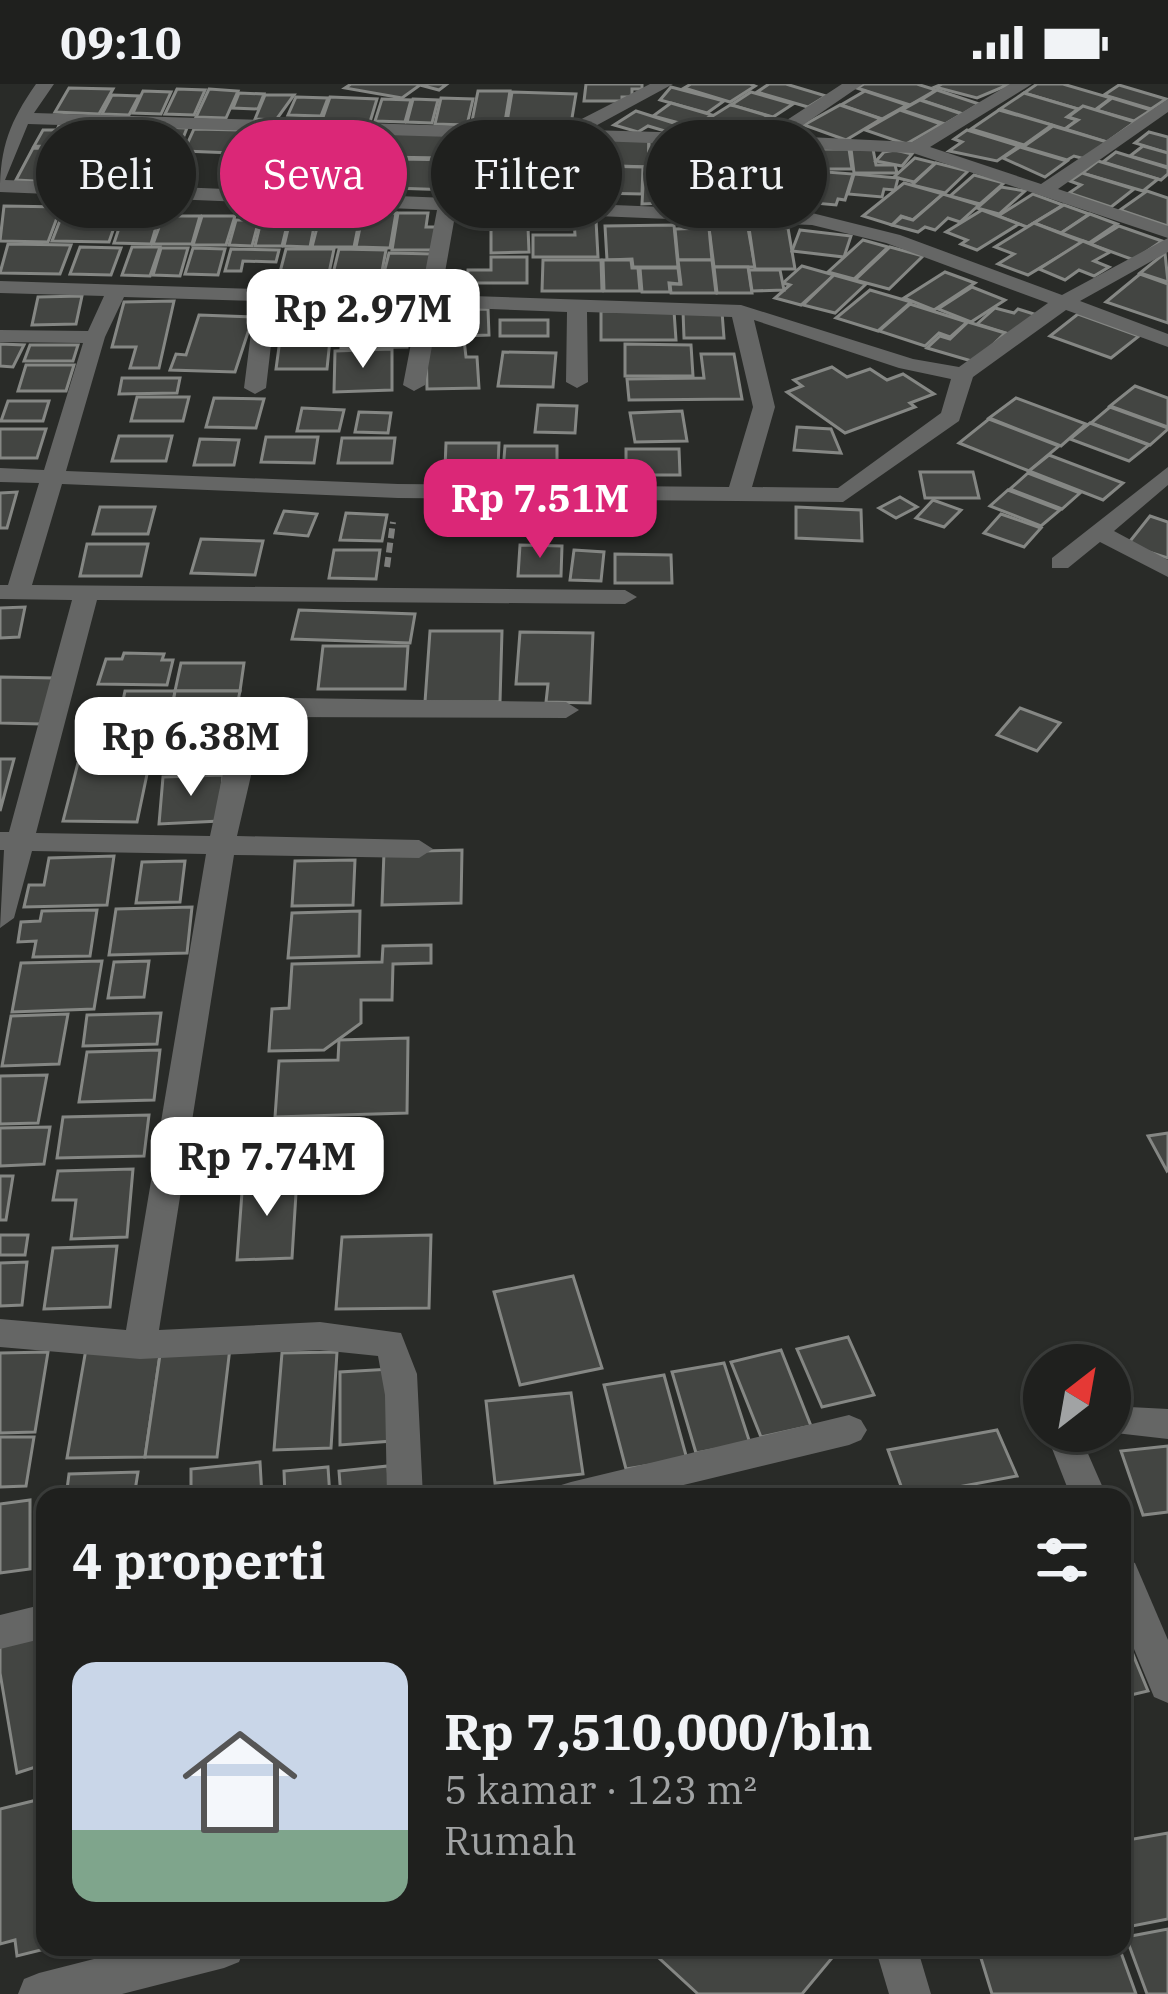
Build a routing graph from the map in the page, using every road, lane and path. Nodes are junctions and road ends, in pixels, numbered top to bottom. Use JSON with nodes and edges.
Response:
{"nodes":[{"id":1,"x":45,"y":84,"type":"edge"},
{"id":2,"x":664,"y":84,"type":"edge"},
{"id":3,"x":854,"y":84,"type":"edge"},
{"id":4,"x":1023,"y":84,"type":"edge"},
{"id":5,"x":1168,"y":104,"type":"edge"},
{"id":6,"x":21,"y":118,"type":"junction"},
{"id":7,"x":592,"y":120,"type":"edge"},
{"id":8,"x":799,"y":120,"type":"edge"},
{"id":9,"x":431,"y":132,"type":"edge"},
{"id":10,"x":827,"y":142,"type":"edge"},
{"id":11,"x":915,"y":148,"type":"junction"},
{"id":12,"x":0,"y":176,"type":"edge"},
{"id":13,"x":0,"y":186,"type":"edge"},
{"id":14,"x":1043,"y":191,"type":"junction"},
{"id":15,"x":431,"y":206,"type":"edge"},
{"id":16,"x":622,"y":211,"type":"edge"},
{"id":17,"x":443,"y":228,"type":"edge"},
{"id":18,"x":1168,"y":232,"type":"edge"},
{"id":19,"x":1168,"y":244,"type":"edge"},
{"id":20,"x":0,"y":287,"type":"edge"},
{"id":21,"x":116,"y":293,"type":"junction"},
{"id":22,"x":266,"y":298,"type":"junction"},
{"id":23,"x":1062,"y":303,"type":"junction"},
{"id":24,"x":428,"y":304,"type":"junction"},
{"id":25,"x":577,"y":308,"type":"junction"},
{"id":26,"x":741,"y":311,"type":"junction"},
{"id":27,"x":0,"y":336,"type":"edge"},
{"id":28,"x":95,"y":337,"type":"junction"},
{"id":29,"x":1168,"y":341,"type":"edge"},
{"id":30,"x":963,"y":374,"type":"junction"},
{"id":31,"x":577,"y":382,"type":"dead end"},
{"id":32,"x":414,"y":385,"type":"dead end"},
{"id":33,"x":255,"y":388,"type":"dead end"},
{"id":34,"x":1168,"y":474,"type":"edge"},
{"id":35,"x":0,"y":475,"type":"edge"},
{"id":36,"x":53,"y":478,"type":"junction"},
{"id":37,"x":398,"y":491,"type":"junction"},
{"id":38,"x":739,"y":495,"type":"junction"},
{"id":39,"x":1099,"y":532,"type":"junction"},
{"id":40,"x":1060,"y":563,"type":"dead end"},
{"id":41,"x":1168,"y":570,"type":"edge"},
{"id":42,"x":86,"y":591,"type":"junction"},
{"id":43,"x":9,"y":592,"type":"edge"},
{"id":44,"x":382,"y":596,"type":"junction"},
{"id":45,"x":625,"y":597,"type":"dead end"},
{"id":46,"x":566,"y":710,"type":"dead end"},
{"id":47,"x":9,"y":841,"type":"edge"},
{"id":48,"x":220,"y":848,"type":"junction"},
{"id":49,"x":419,"y":849,"type":"dead end"},
{"id":50,"x":0,"y":918,"type":"edge"},
{"id":51,"x":0,"y":1333,"type":"edge"},
{"id":52,"x":140,"y":1345,"type":"junction"},
{"id":53,"x":1131,"y":1422,"type":"edge"},
{"id":54,"x":1168,"y":1424,"type":"edge"},
{"id":55,"x":849,"y":1430,"type":"dead end"},
{"id":56,"x":1069,"y":1452,"type":"edge"},
{"id":57,"x":405,"y":1488,"type":"edge"},
{"id":58,"x":608,"y":1488,"type":"edge"},
{"id":59,"x":1085,"y":1488,"type":"edge"},
{"id":60,"x":1131,"y":1595,"type":"edge"},
{"id":61,"x":36,"y":1623,"type":"edge"},
{"id":62,"x":0,"y":1632,"type":"edge"},
{"id":63,"x":1164,"y":1667,"type":"edge"},
{"id":64,"x":189,"y":1956,"type":"edge"},
{"id":65,"x":899,"y":1956,"type":"edge"},
{"id":66,"x":39,"y":1994,"type":"edge"},
{"id":67,"x":910,"y":1994,"type":"edge"}],
"edges":[{"from":1,"to":6,"type":"street"},
{"from":2,"to":7,"type":"street"},
{"from":3,"to":8,"type":"street"},
{"from":4,"to":11,"type":"street"},
{"from":5,"to":14,"type":"street"},
{"from":6,"to":9,"type":"street"},
{"from":6,"to":12,"type":"street"},
{"from":10,"to":11,"type":"street"},
{"from":11,"to":14,"type":"street"},
{"from":13,"to":15,"type":"street"},
{"from":14,"to":18,"type":"street"},
{"from":16,"to":23,"type":"street"},
{"from":17,"to":24,"type":"street"},
{"from":19,"to":23,"type":"street"},
{"from":20,"to":21,"type":"street"},
{"from":21,"to":22,"type":"street"},
{"from":21,"to":28,"type":"street"},
{"from":22,"to":24,"type":"street"},
{"from":22,"to":33,"type":"street"},
{"from":23,"to":29,"type":"street"},
{"from":23,"to":30,"type":"street"},
{"from":24,"to":25,"type":"street"},
{"from":24,"to":32,"type":"street"},
{"from":25,"to":26,"type":"street"},
{"from":25,"to":31,"type":"street"},
{"from":26,"to":30,"type":"street"},
{"from":26,"to":38,"type":"street"},
{"from":27,"to":28,"type":"street"},
{"from":28,"to":36,"type":"street"},
{"from":30,"to":38,"type":"street"},
{"from":34,"to":39,"type":"street"},
{"from":35,"to":36,"type":"street"},
{"from":36,"to":37,"type":"street"},
{"from":36,"to":43,"type":"street"},
{"from":37,"to":38,"type":"street"},
{"from":37,"to":44,"type":"path"},
{"from":39,"to":40,"type":"street"},
{"from":39,"to":41,"type":"street"},
{"from":42,"to":43,"type":"street"},
{"from":42,"to":44,"type":"street"},
{"from":42,"to":47,"type":"street"},
{"from":44,"to":45,"type":"street"},
{"from":46,"to":48,"type":"street"},
{"from":47,"to":48,"type":"street"},
{"from":47,"to":50,"type":"street"},
{"from":48,"to":49,"type":"street"},
{"from":48,"to":52,"type":"street"},
{"from":51,"to":52,"type":"street"},
{"from":52,"to":57,"type":"street"},
{"from":53,"to":54,"type":"street"},
{"from":55,"to":58,"type":"street"},
{"from":56,"to":59,"type":"street"},
{"from":60,"to":63,"type":"street"},
{"from":61,"to":62,"type":"street"},
{"from":64,"to":66,"type":"street"},
{"from":65,"to":67,"type":"street"}]}
